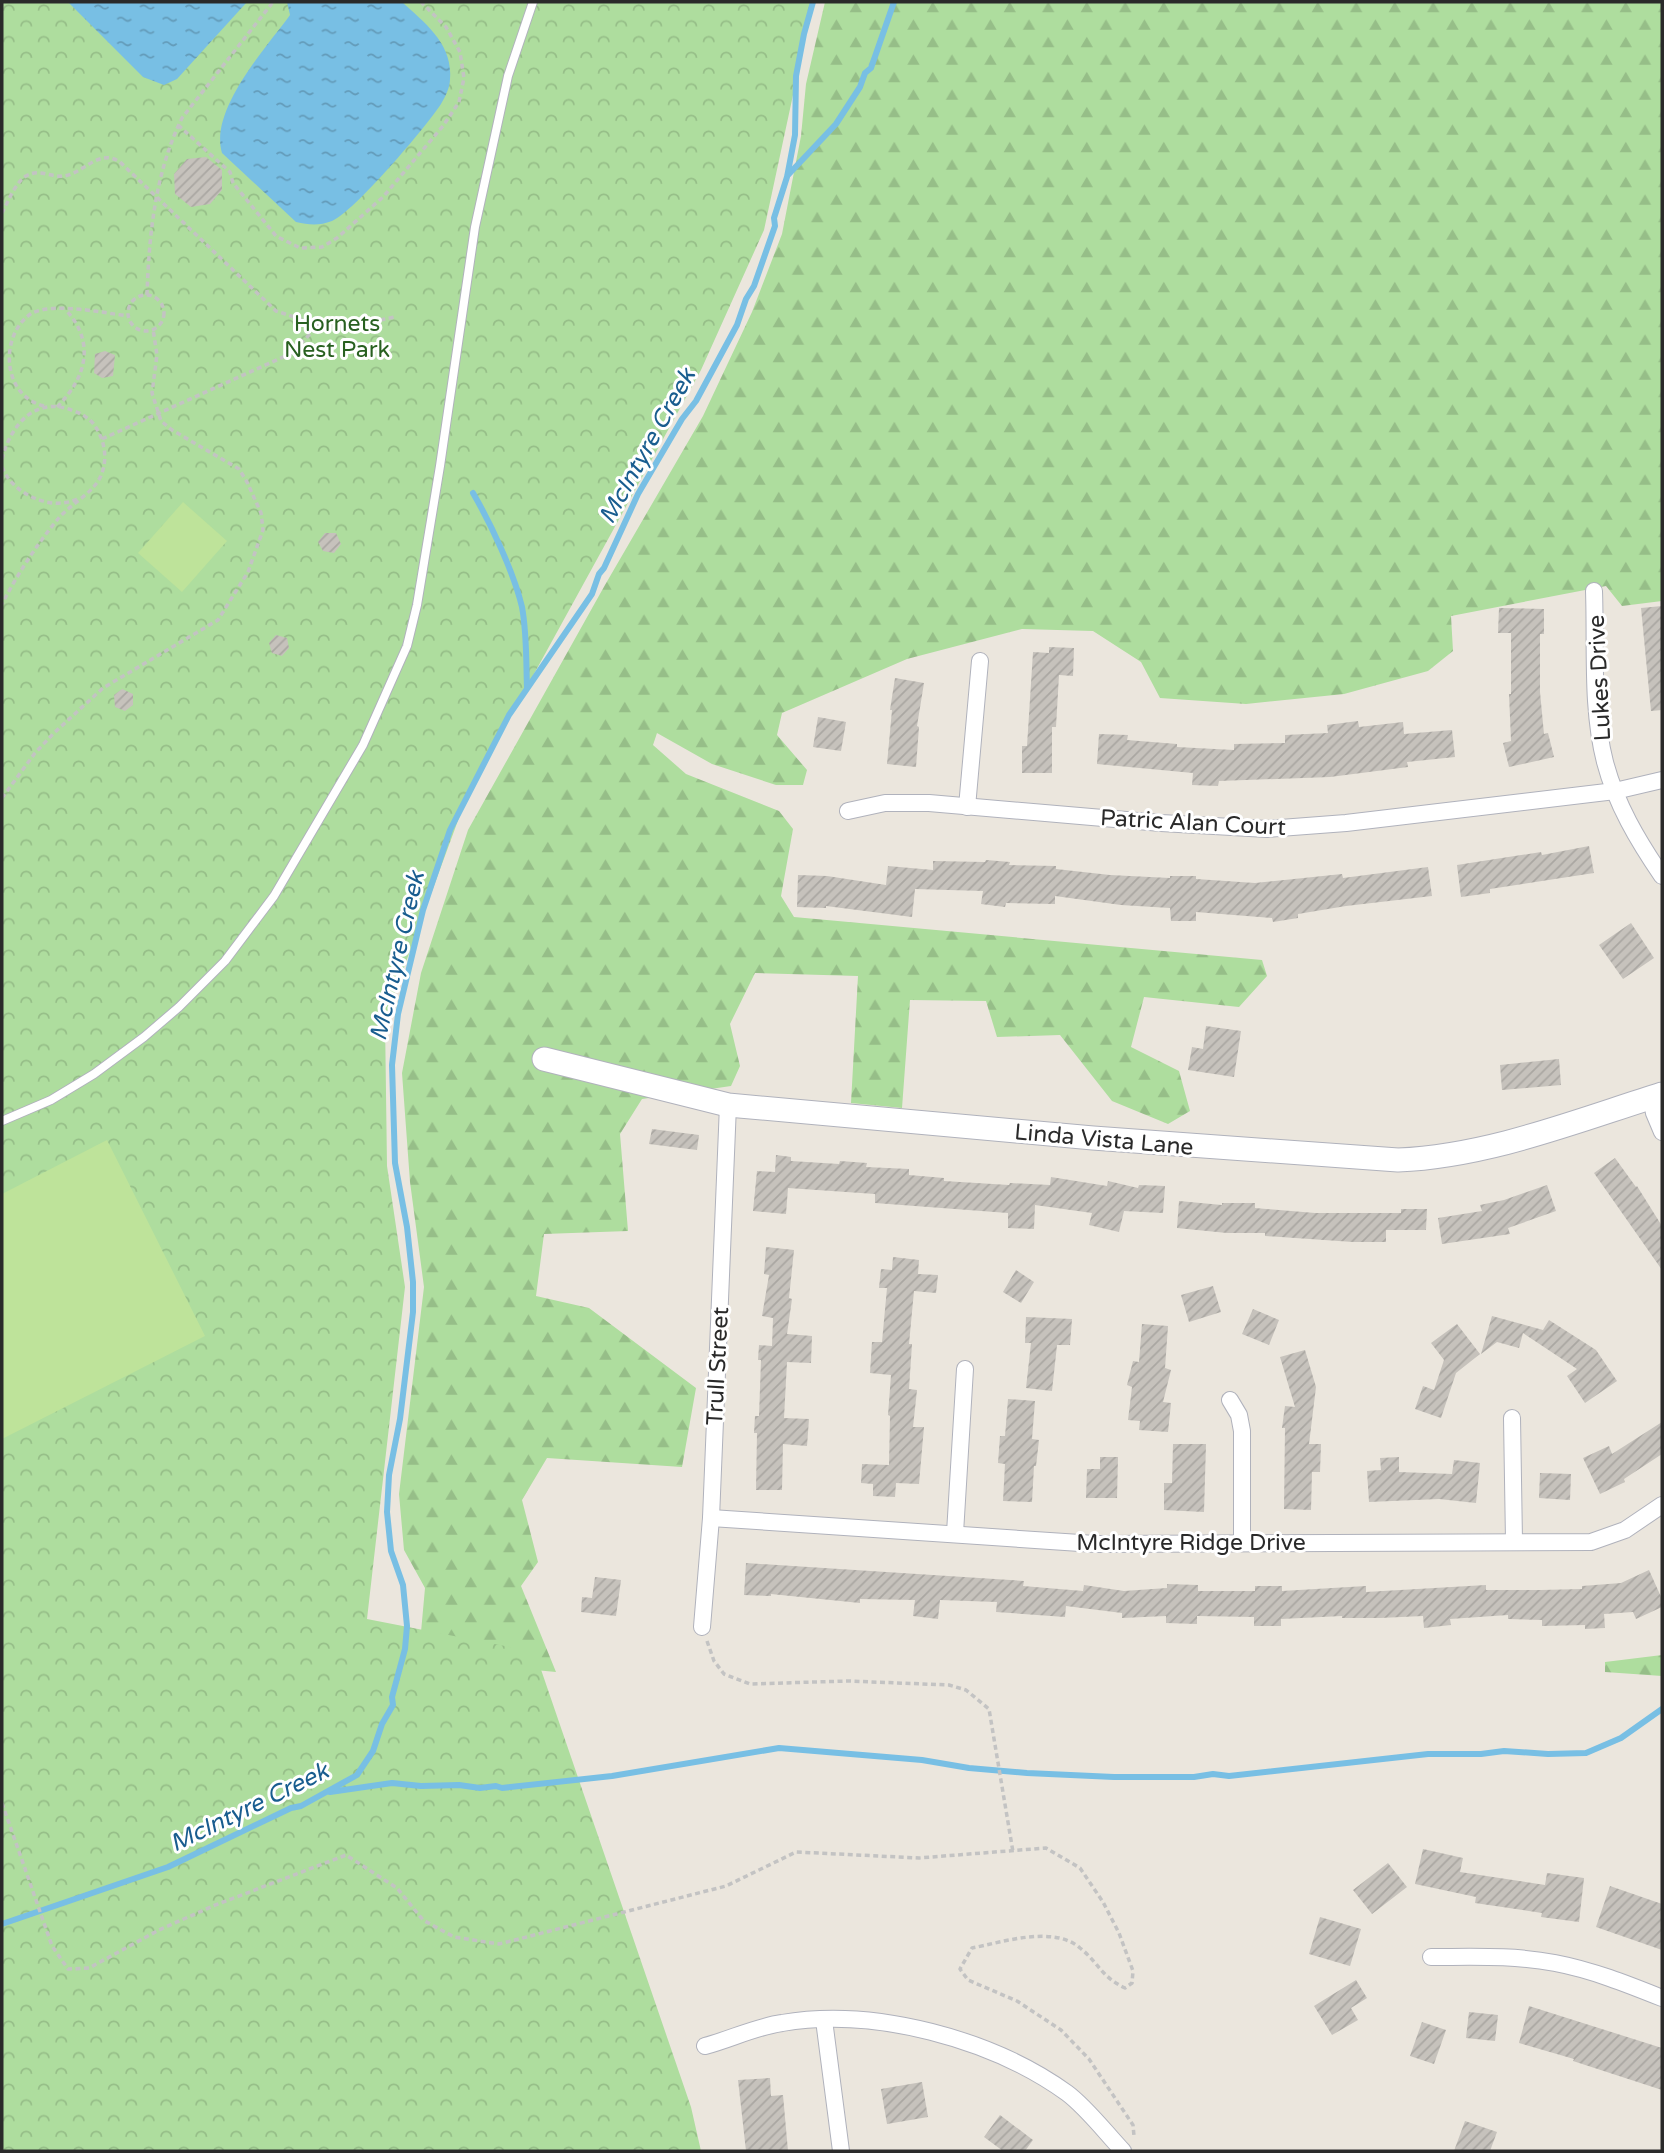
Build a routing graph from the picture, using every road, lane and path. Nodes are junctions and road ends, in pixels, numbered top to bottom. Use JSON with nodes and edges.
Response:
{"nodes":[{"id":1,"x":273,"y":2,"type":"edge"},
{"id":2,"x":421,"y":2,"type":"edge"},
{"id":3,"x":533,"y":2,"type":"edge"},
{"id":4,"x":178,"y":125,"type":"junction"},
{"id":5,"x":156,"y":197,"type":"junction"},
{"id":6,"x":2,"y":213,"type":"edge"},
{"id":7,"x":147,"y":295,"type":"junction"},
{"id":8,"x":65,"y":309,"type":"junction"},
{"id":9,"x":128,"y":316,"type":"junction"},
{"id":10,"x":395,"y":317,"type":"dead end"},
{"id":11,"x":322,"y":326,"type":"junction"},
{"id":12,"x":153,"y":329,"type":"junction"},
{"id":13,"x":46,"y":406,"type":"junction"},
{"id":14,"x":57,"y":407,"type":"junction"},
{"id":15,"x":158,"y":414,"type":"junction"},
{"id":16,"x":102,"y":440,"type":"junction"},
{"id":17,"x":2,"y":459,"type":"edge"},
{"id":18,"x":2,"y":467,"type":"edge"},
{"id":19,"x":82,"y":497,"type":"junction"},
{"id":20,"x":1594,"y":591,"type":"dead end"},
{"id":21,"x":2,"y":604,"type":"edge"},
{"id":22,"x":980,"y":661,"type":"dead end"},
{"id":23,"x":1662,"y":780,"type":"edge"},
{"id":24,"x":1615,"y":791,"type":"junction"},
{"id":25,"x":2,"y":798,"type":"edge"},
{"id":26,"x":967,"y":807,"type":"junction"},
{"id":27,"x":848,"y":811,"type":"dead end"},
{"id":28,"x":1662,"y":876,"type":"edge"},
{"id":29,"x":544,"y":1059,"type":"dead end"},
{"id":30,"x":1657,"y":1096,"type":"edge"},
{"id":31,"x":728,"y":1105,"type":"junction"},
{"id":32,"x":2,"y":1121,"type":"edge"},
{"id":33,"x":1662,"y":1132,"type":"edge"},
{"id":34,"x":965,"y":1369,"type":"dead end"},
{"id":35,"x":1230,"y":1399,"type":"dead end"},
{"id":36,"x":1512,"y":1418,"type":"dead end"},
{"id":37,"x":1662,"y":1505,"type":"edge"},
{"id":38,"x":711,"y":1518,"type":"junction"},
{"id":39,"x":955,"y":1534,"type":"junction"},
{"id":40,"x":1514,"y":1541,"type":"junction"},
{"id":41,"x":1242,"y":1543,"type":"junction"},
{"id":42,"x":702,"y":1627,"type":"joint"},
{"id":43,"x":2,"y":1803,"type":"edge"},
{"id":44,"x":1013,"y":1852,"type":"junction"},
{"id":45,"x":1431,"y":1957,"type":"dead end"},
{"id":46,"x":1662,"y":1998,"type":"edge"},
{"id":47,"x":824,"y":2020,"type":"junction"},
{"id":48,"x":705,"y":2046,"type":"dead end"},
{"id":49,"x":1135,"y":2138,"type":"dead end"},
{"id":50,"x":841,"y":2151,"type":"edge"},
{"id":51,"x":1123,"y":2151,"type":"edge"}],
"edges":[{"from":1,"to":4,"type":"path"},
{"from":2,"to":4,"type":"path"},
{"from":3,"to":32,"type":"lane"},
{"from":4,"to":5,"type":"path"},
{"from":5,"to":6,"type":"path"},
{"from":5,"to":7,"type":"path"},
{"from":5,"to":11,"type":"path"},
{"from":7,"to":9,"type":"path"},
{"from":7,"to":12,"type":"path"},
{"from":8,"to":9,"type":"path"},
{"from":8,"to":13,"type":"path"},
{"from":8,"to":14,"type":"path"},
{"from":9,"to":12,"type":"path"},
{"from":10,"to":11,"type":"path"},
{"from":11,"to":15,"type":"path"},
{"from":12,"to":15,"type":"path"},
{"from":13,"to":14,"type":"path"},
{"from":13,"to":17,"type":"path"},
{"from":14,"to":16,"type":"path"},
{"from":15,"to":16,"type":"path"},
{"from":15,"to":25,"type":"path"},
{"from":16,"to":19,"type":"path"},
{"from":18,"to":19,"type":"path"},
{"from":19,"to":21,"type":"path"},
{"from":20,"to":24,"type":"street","name":"Lukes Drive"},
{"from":22,"to":26,"type":"street"},
{"from":23,"to":24,"type":"street","name":"Patric Alan Court"},
{"from":24,"to":26,"type":"street","name":"Patric Alan Court"},
{"from":24,"to":28,"type":"street","name":"Lukes Drive"},
{"from":26,"to":27,"type":"street","name":"Patric Alan Court"},
{"from":29,"to":31,"type":"street","name":"Linda Vista Lane"},
{"from":30,"to":31,"type":"street","name":"Linda Vista Lane"},
{"from":30,"to":33,"type":"street"},
{"from":31,"to":38,"type":"street","name":"Trull Street"},
{"from":34,"to":39,"type":"street"},
{"from":35,"to":41,"type":"street"},
{"from":36,"to":40,"type":"street"},
{"from":37,"to":40,"type":"street","name":"McIntyre Ridge Drive"},
{"from":38,"to":39,"type":"street","name":"McIntyre Ridge Drive"},
{"from":38,"to":42,"type":"street","name":"Trull Street"},
{"from":39,"to":41,"type":"street","name":"McIntyre Ridge Drive"},
{"from":40,"to":41,"type":"street","name":"McIntyre Ridge Drive"},
{"from":42,"to":44,"type":"path"},
{"from":43,"to":44,"type":"path"},
{"from":44,"to":49,"type":"path"},
{"from":45,"to":46,"type":"street"},
{"from":47,"to":48,"type":"street"},
{"from":47,"to":50,"type":"street"},
{"from":47,"to":51,"type":"street"}]}
